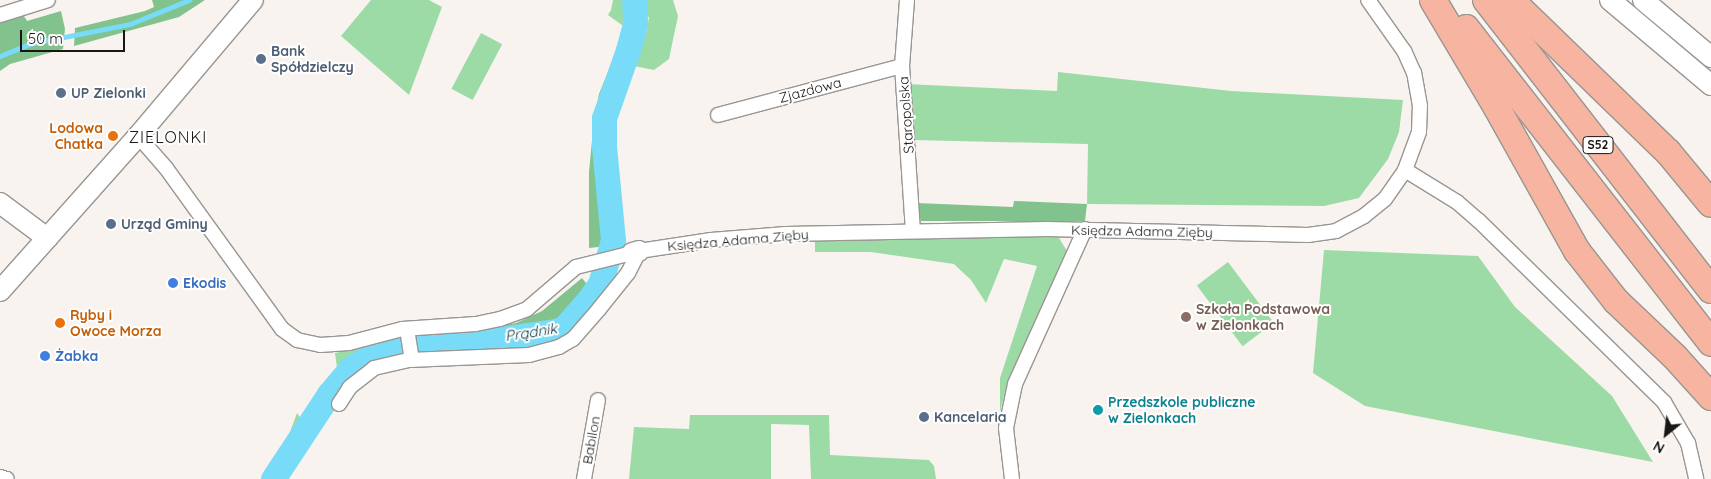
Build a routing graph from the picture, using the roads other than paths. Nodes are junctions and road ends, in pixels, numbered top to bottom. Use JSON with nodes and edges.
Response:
{"nodes":[{"id":1,"x":48,"y":0,"type":"edge"},
{"id":2,"x":253,"y":0,"type":"edge"},
{"id":3,"x":907,"y":0,"type":"edge"},
{"id":4,"x":1368,"y":0,"type":"edge"},
{"id":5,"x":1432,"y":0,"type":"edge"},
{"id":6,"x":1444,"y":0,"type":"edge"},
{"id":7,"x":1486,"y":0,"type":"edge"},
{"id":8,"x":1511,"y":0,"type":"edge"},
{"id":9,"x":1610,"y":0,"type":"edge"},
{"id":10,"x":1643,"y":0,"type":"edge"},
{"id":11,"x":0,"y":16,"type":"edge"},
{"id":12,"x":1711,"y":57,"type":"edge"},
{"id":13,"x":902,"y":66,"type":"junction"},
{"id":14,"x":1711,"y":85,"type":"edge"},
{"id":15,"x":718,"y":116,"type":"dead end"},
{"id":16,"x":138,"y":136,"type":"junction"},
{"id":17,"x":1405,"y":170,"type":"junction"},
{"id":18,"x":0,"y":203,"type":"edge"},
{"id":19,"x":1711,"y":204,"type":"edge"},
{"id":20,"x":1085,"y":229,"type":"junction"},
{"id":21,"x":913,"y":230,"type":"junction"},
{"id":22,"x":47,"y":238,"type":"junction"},
{"id":23,"x":636,"y":252,"type":"junction"},
{"id":24,"x":1711,"y":290,"type":"edge"},
{"id":25,"x":0,"y":291,"type":"edge"},
{"id":26,"x":408,"y":333,"type":"junction"},
{"id":27,"x":1711,"y":343,"type":"edge"},
{"id":28,"x":412,"y":357,"type":"junction"},
{"id":29,"x":1711,"y":397,"type":"edge"},
{"id":30,"x":598,"y":400,"type":"dead end"},
{"id":31,"x":340,"y":404,"type":"dead end"},
{"id":32,"x":0,"y":477,"type":"edge"},
{"id":33,"x":7,"y":479,"type":"edge"},
{"id":34,"x":584,"y":479,"type":"edge"},
{"id":35,"x":1012,"y":479,"type":"edge"},
{"id":36,"x":1696,"y":479,"type":"edge"}],
"edges":[{"from":1,"to":11,"type":"street"},
{"from":2,"to":16,"type":"main road"},
{"from":3,"to":13,"type":"street","name":"Staropolska"},
{"from":4,"to":17,"type":"street","name":"Księdza Adama Zięby"},
{"from":5,"to":29,"type":"highway"},
{"from":6,"to":27,"type":"highway","number":"S52"},
{"from":7,"to":24,"type":"highway","number":"S52"},
{"from":8,"to":19,"type":"highway"},
{"from":9,"to":14,"type":"main road"},
{"from":10,"to":12,"type":"main road"},
{"from":13,"to":15,"type":"street","name":"Zjazdowa"},
{"from":13,"to":21,"type":"street","name":"Staropolska"},
{"from":16,"to":22,"type":"main road"},
{"from":16,"to":26,"type":"street","name":"Księdza Adama Zięby"},
{"from":17,"to":20,"type":"street","name":"Księdza Adama Zięby"},
{"from":17,"to":36,"type":"street"},
{"from":18,"to":22,"type":"main road"},
{"from":20,"to":21,"type":"street","name":"Księdza Adama Zięby"},
{"from":20,"to":35,"type":"street"},
{"from":21,"to":23,"type":"street","name":"Księdza Adama Zięby"},
{"from":22,"to":25,"type":"main road"},
{"from":23,"to":26,"type":"street","name":"Księdza Adama Zięby"},
{"from":23,"to":28,"type":"street"},
{"from":26,"to":28,"type":"street"},
{"from":28,"to":31,"type":"street"},
{"from":30,"to":34,"type":"street","name":"Babilon"},
{"from":32,"to":33,"type":"street"}]}
